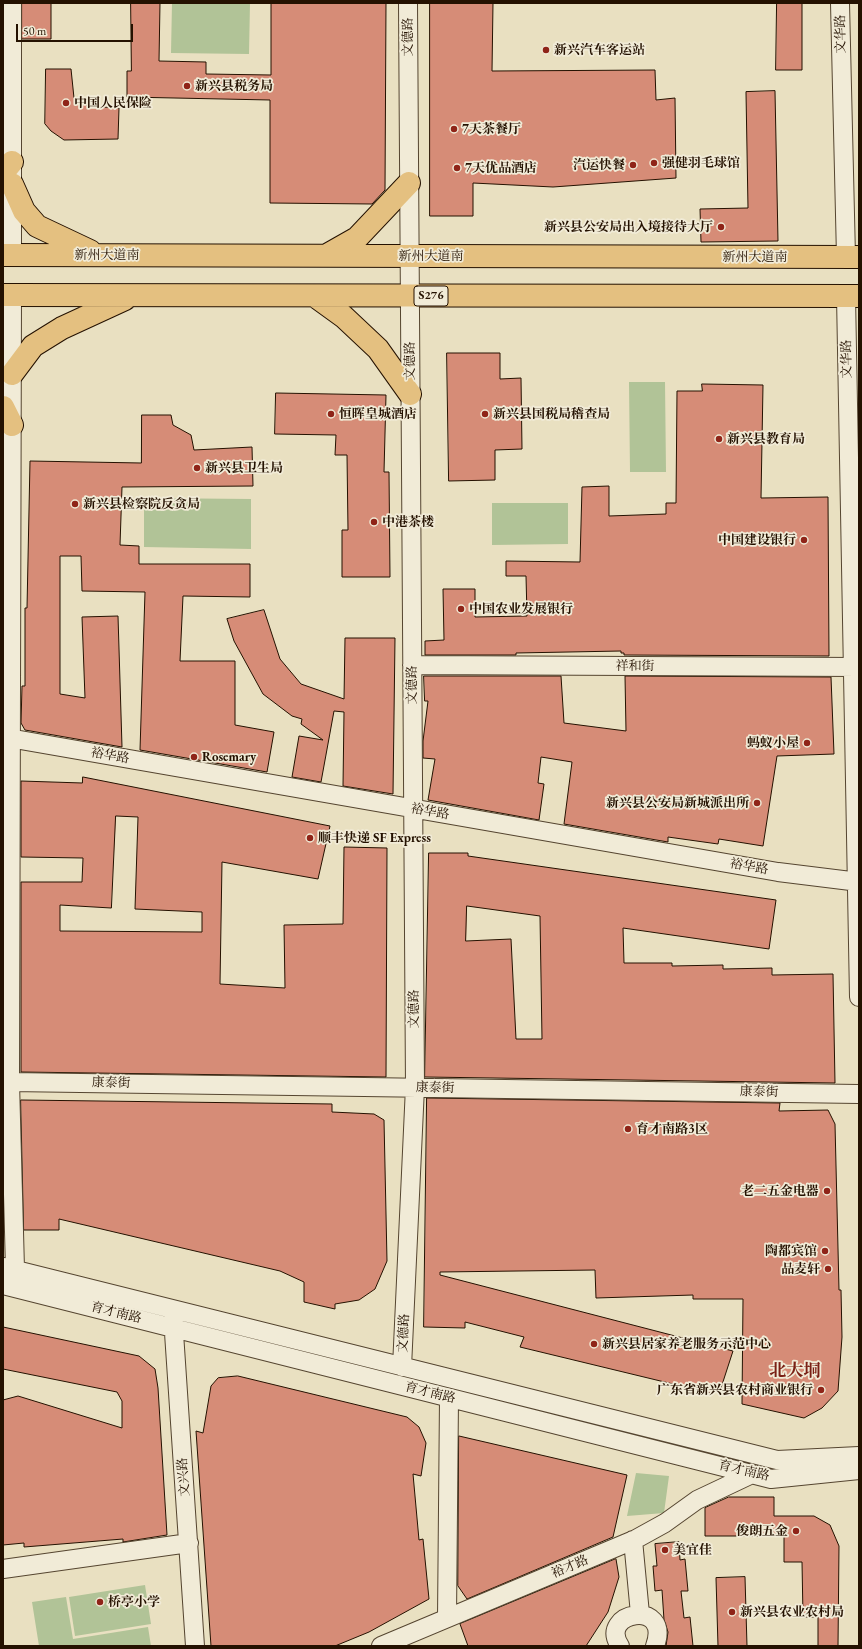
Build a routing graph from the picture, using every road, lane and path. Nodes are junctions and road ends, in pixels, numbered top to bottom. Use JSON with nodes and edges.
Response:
{"nodes":[{"id":1,"x":12,"y":3,"type":"edge"},
{"id":2,"x":408,"y":3,"type":"edge"},
{"id":3,"x":840,"y":3,"type":"edge"},
{"id":4,"x":9,"y":173,"type":"edge"},
{"id":5,"x":409,"y":183,"type":"junction"},
{"id":6,"x":7,"y":255,"type":"edge"},
{"id":7,"x":101,"y":255,"type":"junction"},
{"id":8,"x":326,"y":256,"type":"junction"},
{"id":9,"x":410,"y":256,"type":"junction"},
{"id":10,"x":852,"y":257,"type":"edge"},
{"id":11,"x":7,"y":295,"type":"edge"},
{"id":12,"x":134,"y":296,"type":"junction"},
{"id":13,"x":315,"y":296,"type":"junction"},
{"id":14,"x":410,"y":296,"type":"junction"},
{"id":15,"x":853,"y":296,"type":"edge"},
{"id":16,"x":12,"y":374,"type":"junction"},
{"id":17,"x":410,"y":394,"type":"junction"},
{"id":18,"x":7,"y":416,"type":"edge"},
{"id":19,"x":412,"y":665,"type":"junction"},
{"id":20,"x":856,"y":667,"type":"edge"},
{"id":21,"x":7,"y":738,"type":"edge"},
{"id":22,"x":413,"y":809,"type":"junction"},
{"id":23,"x":858,"y":882,"type":"edge"},
{"id":24,"x":859,"y":997,"type":"edge"},
{"id":25,"x":10,"y":1082,"type":"junction"},
{"id":26,"x":415,"y":1087,"type":"junction"},
{"id":27,"x":859,"y":1094,"type":"edge"},
{"id":28,"x":9,"y":1268,"type":"edge"},
{"id":29,"x":3,"y":1285,"type":"edge"},
{"id":30,"x":173,"y":1309,"type":"junction"},
{"id":31,"x":174,"y":1328,"type":"junction"},
{"id":32,"x":402,"y":1367,"type":"junction"},
{"id":33,"x":449,"y":1398,"type":"junction"},
{"id":34,"x":859,"y":1456,"type":"edge"},
{"id":35,"x":859,"y":1470,"type":"edge"},
{"id":36,"x":752,"y":1474,"type":"junction"},
{"id":37,"x":633,"y":1540,"type":"junction"},
{"id":38,"x":189,"y":1543,"type":"junction"},
{"id":39,"x":3,"y":1569,"type":"edge"},
{"id":40,"x":640,"y":1614,"type":"junction"},
{"id":41,"x":447,"y":1618,"type":"junction"},
{"id":42,"x":617,"y":1645,"type":"edge"},
{"id":43,"x":195,"y":1646,"type":"edge"},
{"id":44,"x":381,"y":1646,"type":"edge"},
{"id":45,"x":655,"y":1646,"type":"edge"}],
"edges":[{"from":1,"to":4,"type":"street"},
{"from":2,"to":5,"type":"street","name":"文德路"},
{"from":3,"to":10,"type":"street","name":"文华路"},
{"from":4,"to":6,"type":"street"},
{"from":4,"to":7,"type":"main road"},
{"from":5,"to":8,"type":"main road"},
{"from":5,"to":9,"type":"street","name":"文德路"},
{"from":6,"to":7,"type":"main road","name":"新州大道南"},
{"from":7,"to":8,"type":"main road","name":"新州大道南"},
{"from":8,"to":9,"type":"main road","name":"新州大道南"},
{"from":9,"to":10,"type":"main road","name":"新州大道南"},
{"from":9,"to":14,"type":"street","name":"文德路"},
{"from":11,"to":12,"type":"main road","number":"S276"},
{"from":11,"to":16,"type":"street"},
{"from":12,"to":13,"type":"main road","number":"S276"},
{"from":12,"to":16,"type":"main road"},
{"from":13,"to":14,"type":"main road","number":"S276"},
{"from":13,"to":17,"type":"main road"},
{"from":14,"to":15,"type":"main road","number":"S276"},
{"from":14,"to":17,"type":"street","name":"文德路"},
{"from":15,"to":20,"type":"street","name":"文华路"},
{"from":16,"to":18,"type":"street"},
{"from":17,"to":19,"type":"street","name":"文德路"},
{"from":18,"to":21,"type":"street"},
{"from":19,"to":20,"type":"street","name":"祥和街"},
{"from":19,"to":22,"type":"street","name":"文德路"},
{"from":20,"to":23,"type":"street","name":"文华路"},
{"from":21,"to":22,"type":"street","name":"裕华路"},
{"from":21,"to":25,"type":"street"},
{"from":22,"to":23,"type":"street","name":"裕华路"},
{"from":22,"to":26,"type":"street","name":"文德路"},
{"from":23,"to":24,"type":"street","name":"文华路"},
{"from":25,"to":26,"type":"street","name":"康泰街"},
{"from":25,"to":28,"type":"street"},
{"from":26,"to":27,"type":"street","name":"康泰街"},
{"from":26,"to":32,"type":"street","name":"文德路"},
{"from":28,"to":30,"type":"street","name":"育才南路"},
{"from":29,"to":31,"type":"street","name":"育才南路"},
{"from":30,"to":31,"type":"street","name":"文兴路"},
{"from":30,"to":32,"type":"street","name":"育才南路"},
{"from":31,"to":33,"type":"street","name":"育才南路"},
{"from":31,"to":38,"type":"street","name":"文兴路"},
{"from":32,"to":34,"type":"street","name":"育才南路"},
{"from":33,"to":36,"type":"street","name":"育才南路"},
{"from":33,"to":41,"type":"street"},
{"from":35,"to":36,"type":"street","name":"育才南路"},
{"from":36,"to":37,"type":"street","name":"裕才路"},
{"from":37,"to":40,"type":"street"},
{"from":37,"to":41,"type":"street","name":"裕才路"},
{"from":38,"to":39,"type":"street"},
{"from":38,"to":43,"type":"street","name":"文兴路"},
{"from":40,"to":42,"type":"street"},
{"from":40,"to":45,"type":"street"},
{"from":41,"to":44,"type":"street","name":"裕才路"}]}
